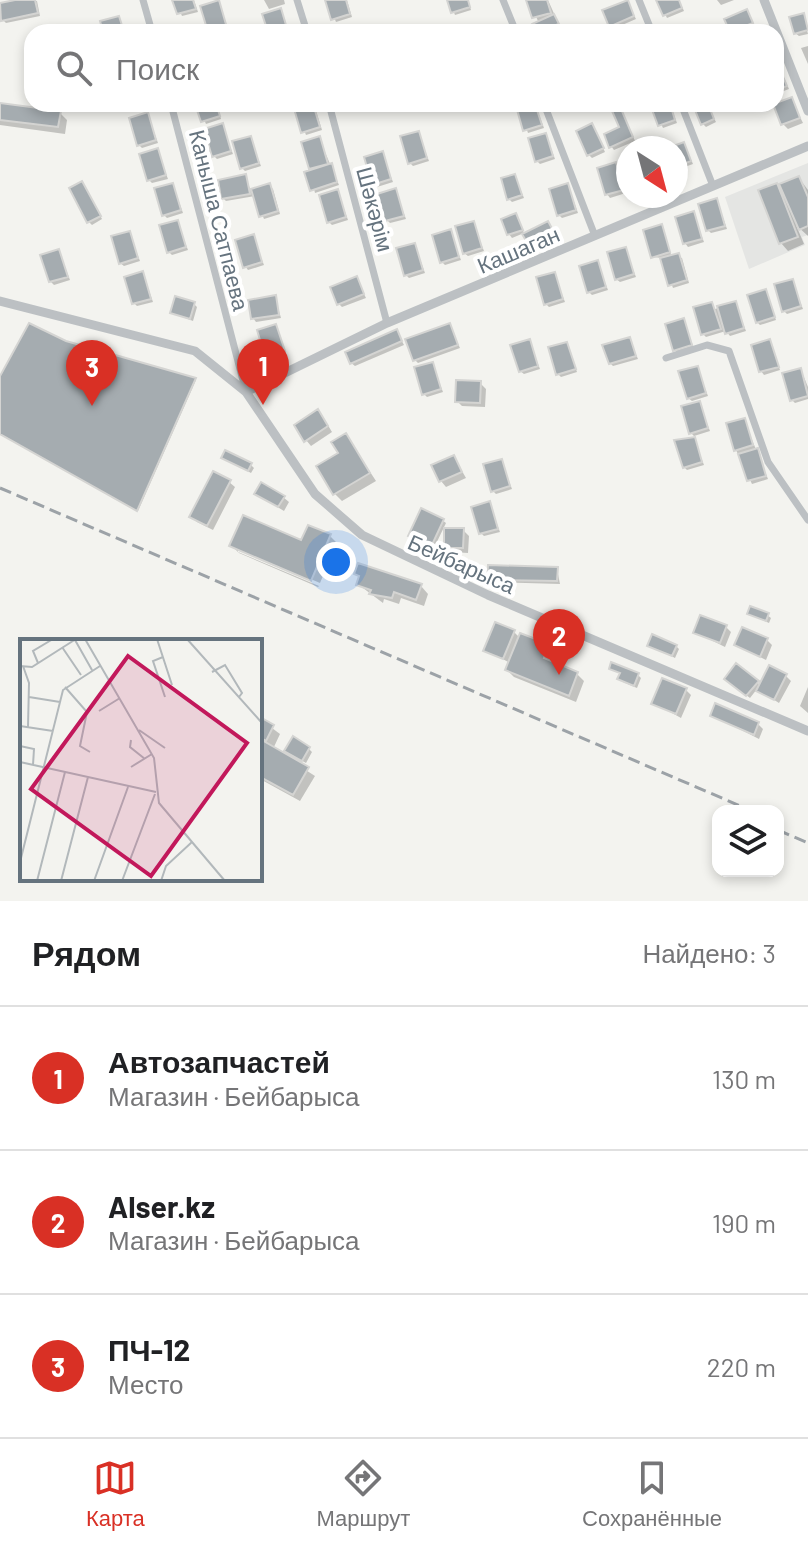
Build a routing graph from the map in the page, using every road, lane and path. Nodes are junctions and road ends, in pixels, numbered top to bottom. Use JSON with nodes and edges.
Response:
{"nodes":[{"id":1,"x":143,"y":0,"type":"edge"},
{"id":2,"x":297,"y":0,"type":"edge"},
{"id":3,"x":503,"y":0,"type":"edge"},
{"id":4,"x":639,"y":0,"type":"edge"},
{"id":5,"x":764,"y":0,"type":"edge"},
{"id":6,"x":150,"y":24,"type":"edge"},
{"id":7,"x":304,"y":24,"type":"edge"},
{"id":8,"x":513,"y":24,"type":"edge"},
{"id":9,"x":649,"y":24,"type":"edge"},
{"id":10,"x":774,"y":24,"type":"edge"},
{"id":11,"x":784,"y":50,"type":"edge"},
{"id":12,"x":808,"y":111,"type":"edge"},
{"id":13,"x":173,"y":112,"type":"edge"},
{"id":14,"x":331,"y":112,"type":"edge"},
{"id":15,"x":547,"y":112,"type":"edge"},
{"id":16,"x":684,"y":112,"type":"edge"},
{"id":17,"x":808,"y":146,"type":"edge"},
{"id":18,"x":713,"y":186,"type":"junction"},
{"id":19,"x":595,"y":236,"type":"junction"},
{"id":20,"x":0,"y":301,"type":"edge"},
{"id":21,"x":387,"y":323,"type":"junction"},
{"id":22,"x":666,"y":358,"type":"dead end"},
{"id":23,"x":246,"y":392,"type":"junction"},
{"id":24,"x":808,"y":520,"type":"edge"},
{"id":25,"x":808,"y":731,"type":"edge"}],
"edges":[{"from":1,"to":6,"type":"street"},
{"from":2,"to":7,"type":"street"},
{"from":3,"to":8,"type":"street"},
{"from":4,"to":9,"type":"street"},
{"from":5,"to":10,"type":"street"},
{"from":11,"to":12,"type":"street"},
{"from":13,"to":23,"type":"street","name":"Каныша Сатпаева"},
{"from":14,"to":21,"type":"street","name":"Шәкәрім"},
{"from":15,"to":19,"type":"street"},
{"from":16,"to":18,"type":"street"},
{"from":17,"to":18,"type":"street","name":"Кашаган"},
{"from":18,"to":19,"type":"street","name":"Кашаган"},
{"from":19,"to":21,"type":"street","name":"Кашаган"},
{"from":20,"to":23,"type":"street","name":"Бейбарыса"},
{"from":21,"to":23,"type":"street","name":"Кашаган"},
{"from":22,"to":24,"type":"street"},
{"from":23,"to":25,"type":"street","name":"Бейбарыса"}]}
